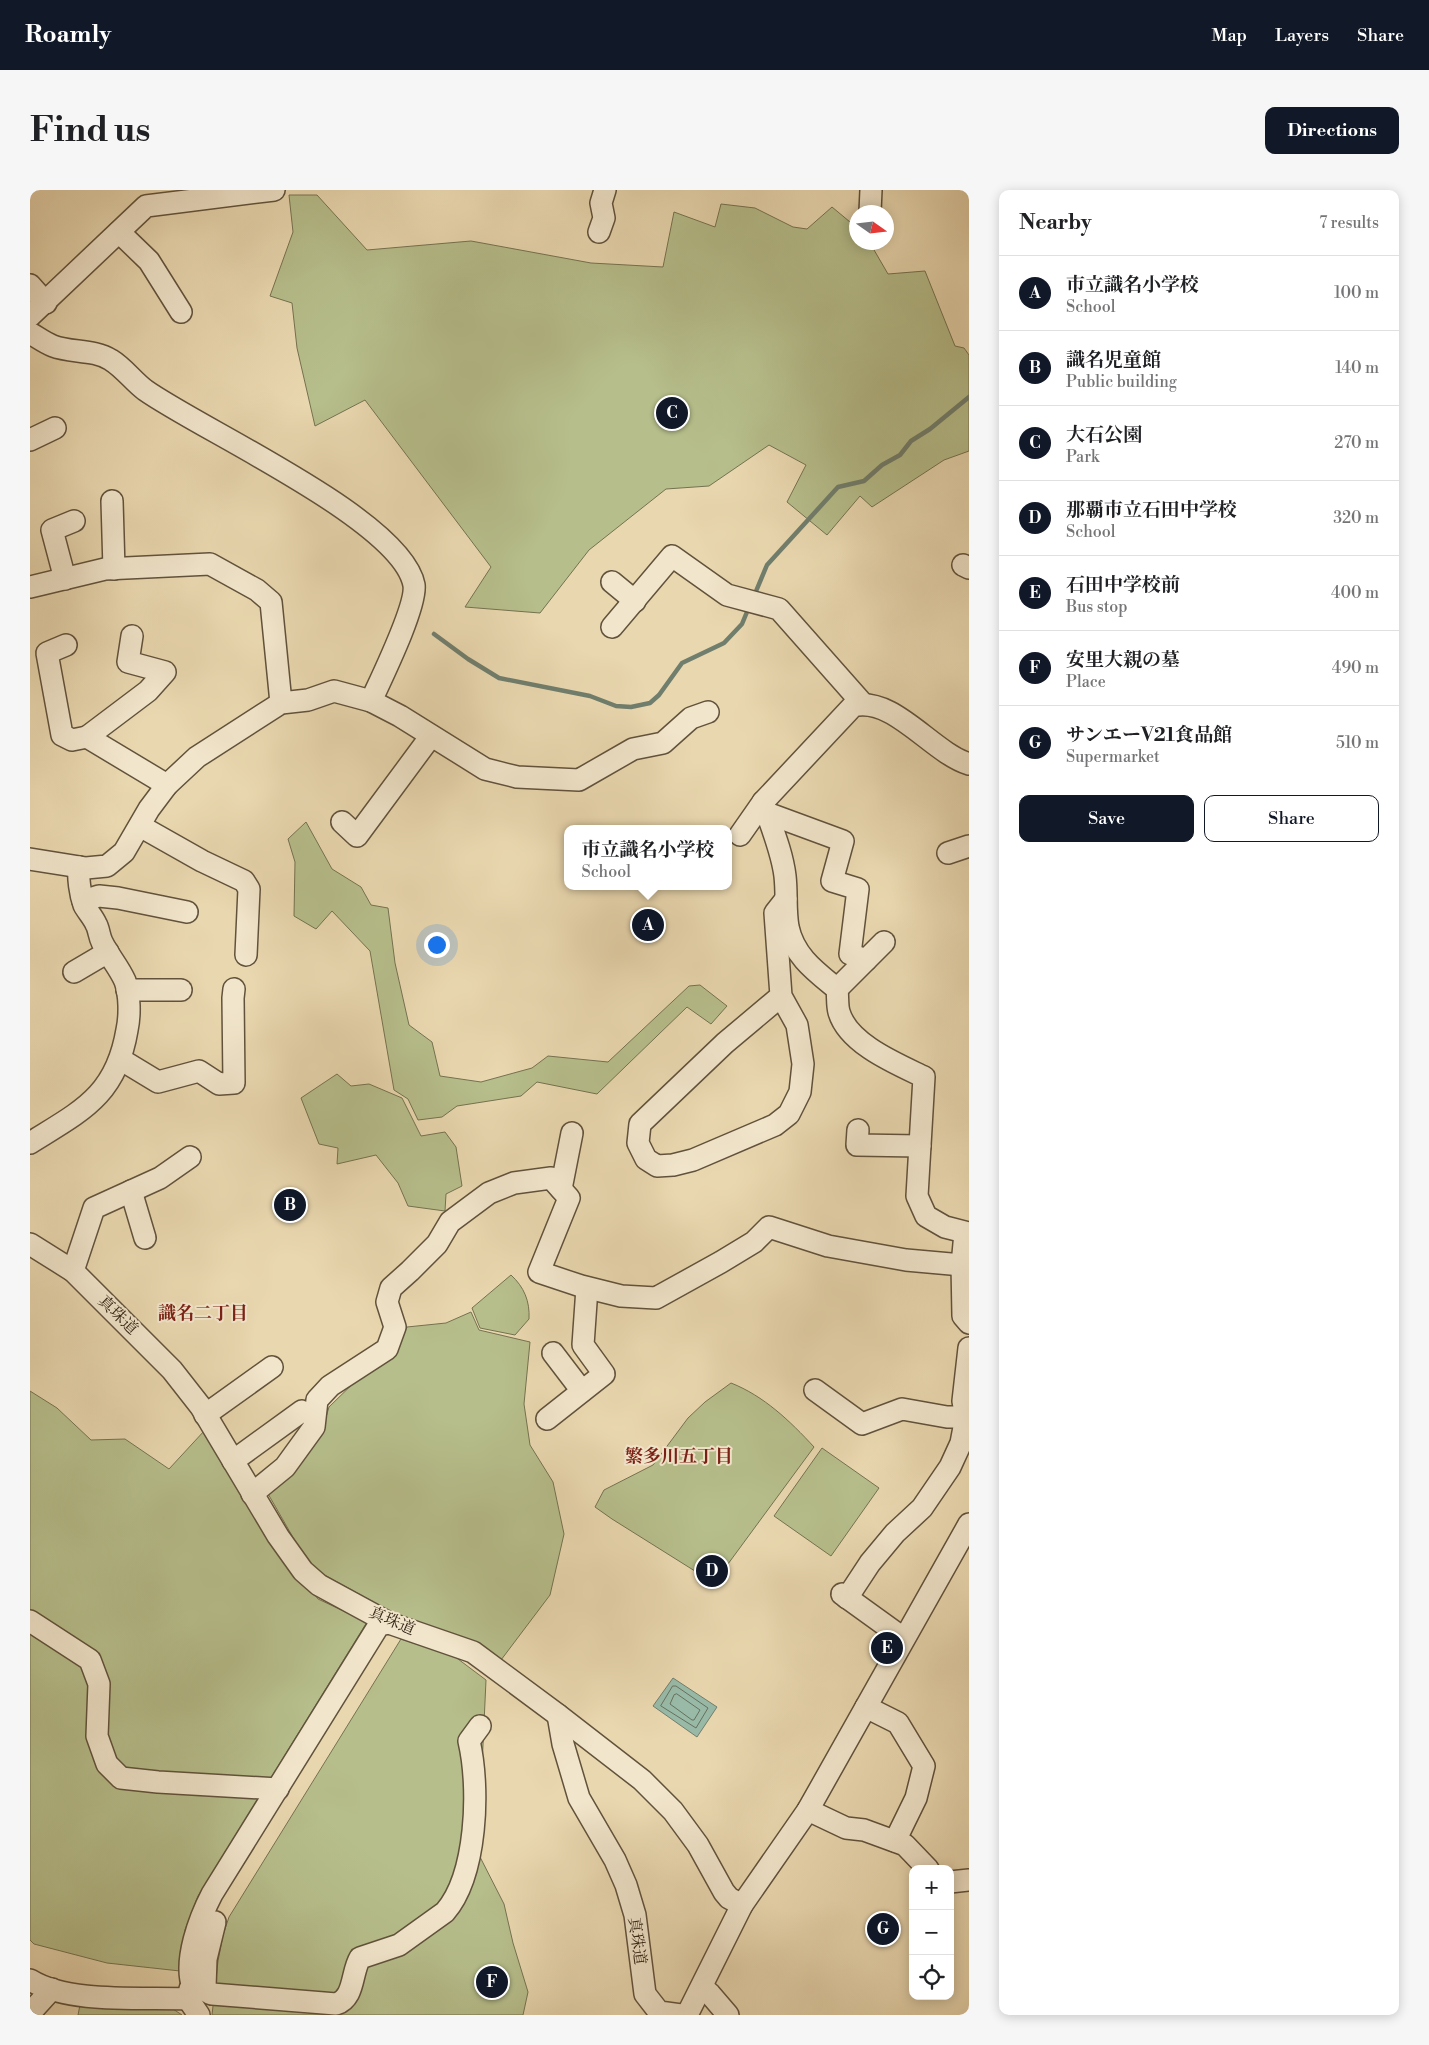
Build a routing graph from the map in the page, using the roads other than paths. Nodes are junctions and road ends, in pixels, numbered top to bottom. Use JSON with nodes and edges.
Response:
{"nodes":[{"id":1,"x":274,"y":190,"type":"edge"},
{"id":2,"x":605,"y":190,"type":"edge"},
{"id":3,"x":871,"y":190,"type":"edge"},
{"id":4,"x":870,"y":205,"type":"edge"},
{"id":5,"x":119,"y":232,"type":"junction"},
{"id":6,"x":599,"y":232,"type":"dead end"},
{"id":7,"x":30,"y":285,"type":"edge"},
{"id":8,"x":38,"y":310,"type":"edge"},
{"id":9,"x":181,"y":312,"type":"dead end"},
{"id":10,"x":30,"y":333,"type":"edge"},
{"id":11,"x":55,"y":428,"type":"dead end"},
{"id":12,"x":30,"y":440,"type":"edge"},
{"id":13,"x":112,"y":501,"type":"dead end"},
{"id":14,"x":74,"y":520,"type":"dead end"},
{"id":15,"x":114,"y":569,"type":"junction"},
{"id":16,"x":65,"y":579,"type":"junction"},
{"id":17,"x":612,"y":582,"type":"dead end"},
{"id":18,"x":30,"y":588,"type":"edge"},
{"id":19,"x":635,"y":601,"type":"junction"},
{"id":20,"x":612,"y":627,"type":"dead end"},
{"id":21,"x":132,"y":636,"type":"dead end"},
{"id":22,"x":66,"y":645,"type":"dead end"},
{"id":23,"x":371,"y":701,"type":"junction"},
{"id":24,"x":281,"y":703,"type":"junction"},
{"id":25,"x":863,"y":704,"type":"junction"},
{"id":26,"x":708,"y":712,"type":"dead end"},
{"id":27,"x":431,"y":736,"type":"junction"},
{"id":28,"x":87,"y":737,"type":"junction"},
{"id":29,"x":969,"y":764,"type":"edge"},
{"id":30,"x":167,"y":785,"type":"junction"},
{"id":31,"x":765,"y":808,"type":"junction"},
{"id":32,"x":342,"y":822,"type":"dead end"},
{"id":33,"x":140,"y":826,"type":"junction"},
{"id":34,"x":740,"y":835,"type":"dead end"},
{"id":35,"x":969,"y":846,"type":"edge"},
{"id":36,"x":948,"y":853,"type":"dead end"},
{"id":37,"x":30,"y":859,"type":"edge"},
{"id":38,"x":79,"y":867,"type":"junction"},
{"id":39,"x":786,"y":899,"type":"junction"},
{"id":40,"x":83,"y":901,"type":"junction"},
{"id":41,"x":187,"y":912,"type":"dead end"},
{"id":42,"x":884,"y":942,"type":"dead end"},
{"id":43,"x":108,"y":952,"type":"junction"},
{"id":44,"x":246,"y":955,"type":"dead end"},
{"id":45,"x":866,"y":960,"type":"junction"},
{"id":46,"x":74,"y":972,"type":"dead end"},
{"id":47,"x":234,"y":988,"type":"dead end"},
{"id":48,"x":837,"y":989,"type":"junction"},
{"id":49,"x":127,"y":990,"type":"junction"},
{"id":50,"x":181,"y":990,"type":"dead end"},
{"id":51,"x":781,"y":996,"type":"junction"},
{"id":52,"x":120,"y":1059,"type":"junction"},
{"id":53,"x":858,"y":1130,"type":"dead end"},
{"id":54,"x":572,"y":1133,"type":"dead end"},
{"id":55,"x":34,"y":1135,"type":"edge"},
{"id":56,"x":920,"y":1146,"type":"junction"},
{"id":57,"x":190,"y":1157,"type":"dead end"},
{"id":58,"x":561,"y":1188,"type":"junction"},
{"id":59,"x":131,"y":1191,"type":"junction"},
{"id":60,"x":967,"y":1233,"type":"edge"},
{"id":61,"x":145,"y":1238,"type":"dead end"},
{"id":62,"x":30,"y":1244,"type":"edge"},
{"id":63,"x":962,"y":1266,"type":"junction"},
{"id":64,"x":72,"y":1270,"type":"junction"},
{"id":65,"x":587,"y":1288,"type":"junction"},
{"id":66,"x":969,"y":1323,"type":"edge"},
{"id":67,"x":969,"y":1348,"type":"edge"},
{"id":68,"x":553,"y":1353,"type":"dead end"},
{"id":69,"x":272,"y":1367,"type":"dead end"},
{"id":70,"x":815,"y":1390,"type":"dead end"},
{"id":71,"x":582,"y":1391,"type":"junction"},
{"id":72,"x":302,"y":1411,"type":"dead end"},
{"id":73,"x":205,"y":1415,"type":"junction"},
{"id":74,"x":968,"y":1417,"type":"edge"},
{"id":75,"x":547,"y":1419,"type":"dead end"},
{"id":76,"x":233,"y":1461,"type":"junction"},
{"id":77,"x":252,"y":1494,"type":"junction"},
{"id":78,"x":969,"y":1524,"type":"edge"},
{"id":79,"x":30,"y":1621,"type":"edge"},
{"id":80,"x":389,"y":1623,"type":"junction"},
{"id":81,"x":903,"y":1638,"type":"junction"},
{"id":82,"x":866,"y":1707,"type":"junction"},
{"id":83,"x":558,"y":1715,"type":"junction"},
{"id":84,"x":480,"y":1726,"type":"dead end"},
{"id":85,"x":278,"y":1789,"type":"junction"},
{"id":86,"x":808,"y":1810,"type":"junction"},
{"id":87,"x":895,"y":1841,"type":"junction"},
{"id":88,"x":924,"y":1865,"type":"edge"},
{"id":89,"x":969,"y":1880,"type":"edge"},
{"id":90,"x":954,"y":1882,"type":"edge"},
{"id":91,"x":742,"y":1906,"type":"junction"},
{"id":92,"x":30,"y":1980,"type":"edge"},
{"id":93,"x":702,"y":1987,"type":"junction"},
{"id":94,"x":52,"y":1989,"type":"junction"},
{"id":95,"x":196,"y":1997,"type":"edge"},
{"id":96,"x":30,"y":2013,"type":"edge"},
{"id":97,"x":657,"y":2014,"type":"edge"},
{"id":98,"x":681,"y":2015,"type":"edge"},
{"id":99,"x":687,"y":2015,"type":"edge"},
{"id":100,"x":728,"y":2015,"type":"edge"}],
"edges":[{"from":1,"to":5,"type":"street"},
{"from":2,"to":6,"type":"street"},
{"from":3,"to":4,"type":"street"},
{"from":5,"to":8,"type":"street"},
{"from":5,"to":9,"type":"street"},
{"from":7,"to":8,"type":"street"},
{"from":10,"to":23,"type":"street"},
{"from":11,"to":12,"type":"street"},
{"from":13,"to":15,"type":"street"},
{"from":14,"to":16,"type":"street"},
{"from":15,"to":16,"type":"street"},
{"from":15,"to":24,"type":"street"},
{"from":16,"to":18,"type":"street"},
{"from":17,"to":19,"type":"street"},
{"from":19,"to":20,"type":"street"},
{"from":19,"to":25,"type":"street"},
{"from":21,"to":28,"type":"street"},
{"from":22,"to":28,"type":"street"},
{"from":23,"to":24,"type":"street"},
{"from":23,"to":27,"type":"street"},
{"from":24,"to":30,"type":"street"},
{"from":25,"to":29,"type":"street"},
{"from":25,"to":31,"type":"street"},
{"from":26,"to":27,"type":"street"},
{"from":27,"to":32,"type":"street"},
{"from":28,"to":30,"type":"street"},
{"from":30,"to":33,"type":"street"},
{"from":31,"to":34,"type":"street"},
{"from":31,"to":39,"type":"street"},
{"from":31,"to":45,"type":"street"},
{"from":33,"to":38,"type":"street"},
{"from":33,"to":44,"type":"street"},
{"from":35,"to":36,"type":"street"},
{"from":37,"to":38,"type":"street"},
{"from":38,"to":40,"type":"street"},
{"from":39,"to":48,"type":"street"},
{"from":39,"to":51,"type":"street"},
{"from":40,"to":41,"type":"street"},
{"from":40,"to":43,"type":"street"},
{"from":42,"to":45,"type":"street"},
{"from":43,"to":46,"type":"street"},
{"from":43,"to":49,"type":"street"},
{"from":45,"to":48,"type":"street"},
{"from":47,"to":52,"type":"street"},
{"from":48,"to":56,"type":"street"},
{"from":49,"to":50,"type":"street"},
{"from":49,"to":52,"type":"street"},
{"from":51,"to":51,"type":"street"},
{"from":52,"to":55,"type":"street"},
{"from":53,"to":56,"type":"street"},
{"from":54,"to":58,"type":"street"},
{"from":56,"to":60,"type":"street"},
{"from":57,"to":59,"type":"street"},
{"from":58,"to":65,"type":"street"},
{"from":58,"to":77,"type":"street"},
{"from":59,"to":61,"type":"street"},
{"from":59,"to":64,"type":"street"},
{"from":60,"to":63,"type":"street"},
{"from":62,"to":64,"type":"street","name":"真珠道"},
{"from":63,"to":65,"type":"street"},
{"from":63,"to":66,"type":"street"},
{"from":64,"to":73,"type":"street","name":"真珠道"},
{"from":65,"to":71,"type":"street"},
{"from":67,"to":74,"type":"street"},
{"from":68,"to":71,"type":"street"},
{"from":69,"to":73,"type":"street"},
{"from":70,"to":74,"type":"street"},
{"from":71,"to":75,"type":"street"},
{"from":72,"to":76,"type":"street"},
{"from":73,"to":76,"type":"street","name":"真珠道"},
{"from":74,"to":81,"type":"street"},
{"from":76,"to":77,"type":"street","name":"真珠道"},
{"from":77,"to":80,"type":"street","name":"真珠道"},
{"from":78,"to":81,"type":"street"},
{"from":79,"to":85,"type":"street"},
{"from":80,"to":83,"type":"street","name":"真珠道"},
{"from":80,"to":85,"type":"street"},
{"from":80,"to":95,"type":"street"},
{"from":81,"to":82,"type":"street"},
{"from":82,"to":86,"type":"street"},
{"from":82,"to":87,"type":"street"},
{"from":83,"to":91,"type":"street"},
{"from":83,"to":97,"type":"street","name":"真珠道"},
{"from":84,"to":95,"type":"street"},
{"from":85,"to":95,"type":"street"},
{"from":86,"to":87,"type":"street"},
{"from":86,"to":91,"type":"street"},
{"from":87,"to":88,"type":"street"},
{"from":89,"to":90,"type":"street"},
{"from":91,"to":93,"type":"street"},
{"from":92,"to":94,"type":"street"},
{"from":93,"to":99,"type":"street"},
{"from":93,"to":100,"type":"street"},
{"from":94,"to":95,"type":"street"},
{"from":94,"to":96,"type":"street"},
{"from":97,"to":98,"type":"street","name":"真珠道"}]}
